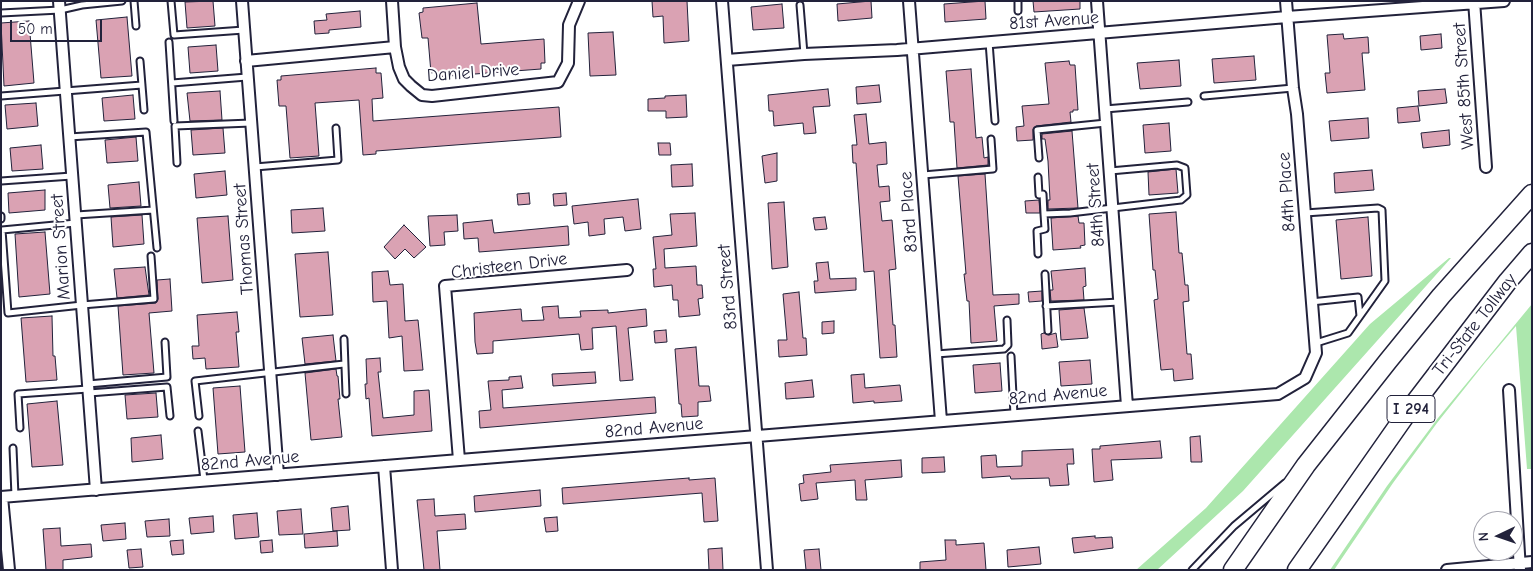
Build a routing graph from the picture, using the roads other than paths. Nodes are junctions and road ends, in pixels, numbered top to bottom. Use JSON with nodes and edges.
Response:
{"nodes":[{"id":1,"x":122,"y":1,"type":"edge"},
{"id":2,"x":134,"y":1,"type":"edge"},
{"id":3,"x":170,"y":1,"type":"edge"},
{"id":4,"x":242,"y":1,"type":"edge"},
{"id":5,"x":392,"y":1,"type":"edge"},
{"id":6,"x":579,"y":1,"type":"edge"},
{"id":7,"x":722,"y":1,"type":"edge"},
{"id":8,"x":909,"y":1,"type":"edge"},
{"id":9,"x":1018,"y":1,"type":"edge"},
{"id":10,"x":1097,"y":1,"type":"edge"},
{"id":11,"x":1286,"y":1,"type":"edge"},
{"id":12,"x":1504,"y":1,"type":"edge"},
{"id":13,"x":1474,"y":2,"type":"edge"},
{"id":14,"x":800,"y":5,"type":"dead end"},
{"id":15,"x":59,"y":6,"type":"edge"},
{"id":16,"x":1018,"y":11,"type":"dead end"},
{"id":17,"x":1,"y":13,"type":"edge"},
{"id":18,"x":1287,"y":17,"type":"junction"},
{"id":19,"x":136,"y":26,"type":"dead end"},
{"id":20,"x":244,"y":30,"type":"junction"},
{"id":21,"x":1100,"y":34,"type":"junction"},
{"id":22,"x":169,"y":42,"type":"dead end"},
{"id":23,"x":990,"y":42,"type":"junction"},
{"id":24,"x":395,"y":47,"type":"junction"},
{"id":25,"x":913,"y":48,"type":"junction"},
{"id":26,"x":804,"y":54,"type":"junction"},
{"id":27,"x":727,"y":60,"type":"junction"},
{"id":28,"x":140,"y":61,"type":"dead end"},
{"id":29,"x":246,"y":61,"type":"junction"},
{"id":30,"x":247,"y":77,"type":"junction"},
{"id":31,"x":172,"y":83,"type":"junction"},
{"id":32,"x":142,"y":85,"type":"junction"},
{"id":33,"x":1293,"y":88,"type":"junction"},
{"id":34,"x":66,"y":90,"type":"junction"},
{"id":35,"x":1,"y":96,"type":"edge"},
{"id":36,"x":1204,"y":96,"type":"dead end"},
{"id":37,"x":1188,"y":102,"type":"dead end"},
{"id":38,"x":1105,"y":109,"type":"junction"},
{"id":39,"x":144,"y":110,"type":"dead end"},
{"id":40,"x":174,"y":121,"type":"dead end"},
{"id":41,"x":995,"y":121,"type":"dead end"},
{"id":42,"x":251,"y":123,"type":"junction"},
{"id":43,"x":1106,"y":123,"type":"junction"},
{"id":44,"x":336,"y":128,"type":"dead end"},
{"id":45,"x":69,"y":137,"type":"junction"},
{"id":46,"x":992,"y":140,"type":"dead end"},
{"id":47,"x":1039,"y":158,"type":"dead end"},
{"id":48,"x":177,"y":163,"type":"dead end"},
{"id":49,"x":254,"y":167,"type":"junction"},
{"id":50,"x":1486,"y":167,"type":"dead end"},
{"id":51,"x":1110,"y":171,"type":"junction"},
{"id":52,"x":922,"y":175,"type":"junction"},
{"id":53,"x":72,"y":176,"type":"junction"},
{"id":54,"x":1038,"y":177,"type":"dead end"},
{"id":55,"x":1,"y":181,"type":"edge"},
{"id":56,"x":1532,"y":194,"type":"edge"},
{"id":57,"x":1112,"y":208,"type":"junction"},
{"id":58,"x":153,"y":210,"type":"junction"},
{"id":59,"x":1304,"y":213,"type":"junction"},
{"id":60,"x":1044,"y":214,"type":"junction"},
{"id":61,"x":75,"y":219,"type":"junction"},
{"id":62,"x":157,"y":248,"type":"dead end"},
{"id":63,"x":1532,"y":253,"type":"edge"},
{"id":64,"x":1038,"y":254,"type":"dead end"},
{"id":65,"x":151,"y":256,"type":"dead end"},
{"id":66,"x":627,"y":270,"type":"dead end"},
{"id":67,"x":1045,"y":274,"type":"dead end"},
{"id":68,"x":1119,"y":302,"type":"junction"},
{"id":69,"x":1312,"y":302,"type":"junction"},
{"id":70,"x":82,"y":305,"type":"junction"},
{"id":71,"x":1046,"y":306,"type":"junction"},
{"id":72,"x":1360,"y":316,"type":"junction"},
{"id":73,"x":1007,"y":320,"type":"dead end"},
{"id":74,"x":1048,"y":331,"type":"dead end"},
{"id":75,"x":344,"y":339,"type":"dead end"},
{"id":76,"x":165,"y":342,"type":"dead end"},
{"id":77,"x":1315,"y":343,"type":"junction"},
{"id":78,"x":936,"y":354,"type":"junction"},
{"id":79,"x":1011,"y":356,"type":"dead end"},
{"id":80,"x":344,"y":364,"type":"junction"},
{"id":81,"x":270,"y":373,"type":"junction"},
{"id":82,"x":1305,"y":378,"type":"joint"},
{"id":83,"x":88,"y":388,"type":"junction"},
{"id":84,"x":1509,"y":390,"type":"dead end"},
{"id":85,"x":346,"y":394,"type":"dead end"},
{"id":86,"x":1127,"y":406,"type":"junction"},
{"id":87,"x":1014,"y":415,"type":"junction"},
{"id":88,"x":170,"y":416,"type":"dead end"},
{"id":89,"x":199,"y":416,"type":"dead end"},
{"id":90,"x":941,"y":421,"type":"junction"},
{"id":91,"x":20,"y":428,"type":"dead end"},
{"id":92,"x":198,"y":431,"type":"dead end"},
{"id":93,"x":756,"y":436,"type":"junction"},
{"id":94,"x":14,"y":448,"type":"dead end"},
{"id":95,"x":460,"y":460,"type":"junction"},
{"id":96,"x":1306,"y":465,"type":"junction"},
{"id":97,"x":384,"y":466,"type":"junction"},
{"id":98,"x":278,"y":475,"type":"junction"},
{"id":99,"x":204,"y":481,"type":"junction"},
{"id":100,"x":96,"y":490,"type":"junction"},
{"id":101,"x":14,"y":496,"type":"junction"},
{"id":102,"x":2,"y":497,"type":"edge"},
{"id":103,"x":1532,"y":562,"type":"edge"},
{"id":104,"x":1519,"y":567,"type":"edge"},
{"id":105,"x":9,"y":570,"type":"edge"},
{"id":106,"x":392,"y":570,"type":"edge"},
{"id":107,"x":767,"y":570,"type":"edge"},
{"id":108,"x":1192,"y":570,"type":"edge"},
{"id":109,"x":1233,"y":570,"type":"edge"},
{"id":110,"x":1297,"y":570,"type":"edge"},
{"id":111,"x":1447,"y":570,"type":"edge"}],
"edges":[{"from":1,"to":15,"type":"lane"},
{"from":2,"to":19,"type":"lane"},
{"from":3,"to":20,"type":"lane"},
{"from":4,"to":20,"type":"street","name":"Thomas Street"},
{"from":5,"to":24,"type":"street"},
{"from":6,"to":24,"type":"street","name":"Daniel Drive"},
{"from":7,"to":27,"type":"street","name":"83rd Street"},
{"from":8,"to":25,"type":"street","name":"83rd Place"},
{"from":9,"to":16,"type":"lane"},
{"from":10,"to":21,"type":"street","name":"84th Street"},
{"from":11,"to":18,"type":"street","name":"84th Place"},
{"from":12,"to":13,"type":"street","name":"81st Avenue"},
{"from":13,"to":18,"type":"street","name":"81st Avenue"},
{"from":13,"to":50,"type":"street","name":"West 85th Street"},
{"from":14,"to":26,"type":"lane"},
{"from":15,"to":17,"type":"lane"},
{"from":15,"to":34,"type":"street","name":"Marion Street"},
{"from":18,"to":21,"type":"street","name":"81st Avenue"},
{"from":18,"to":33,"type":"street","name":"84th Place"},
{"from":20,"to":29,"type":"street","name":"Thomas Street"},
{"from":21,"to":23,"type":"street","name":"81st Avenue"},
{"from":21,"to":38,"type":"street","name":"84th Street"},
{"from":22,"to":31,"type":"lane"},
{"from":23,"to":25,"type":"street","name":"81st Avenue"},
{"from":23,"to":41,"type":"lane"},
{"from":24,"to":29,"type":"street"},
{"from":25,"to":26,"type":"street","name":"81st Avenue"},
{"from":25,"to":52,"type":"street","name":"83rd Place"},
{"from":26,"to":27,"type":"street","name":"81st Avenue"},
{"from":27,"to":93,"type":"street","name":"83rd Street"},
{"from":28,"to":32,"type":"lane"},
{"from":29,"to":30,"type":"street","name":"Thomas Street"},
{"from":30,"to":31,"type":"lane"},
{"from":30,"to":42,"type":"street","name":"Thomas Street"},
{"from":31,"to":40,"type":"lane"},
{"from":32,"to":34,"type":"lane"},
{"from":32,"to":39,"type":"lane"},
{"from":33,"to":36,"type":"lane"},
{"from":33,"to":59,"type":"street","name":"84th Place"},
{"from":34,"to":35,"type":"lane"},
{"from":34,"to":45,"type":"street","name":"Marion Street"},
{"from":37,"to":38,"type":"lane"},
{"from":38,"to":43,"type":"street","name":"84th Street"},
{"from":42,"to":48,"type":"lane"},
{"from":42,"to":49,"type":"street","name":"Thomas Street"},
{"from":43,"to":47,"type":"lane"},
{"from":43,"to":51,"type":"street","name":"84th Street"},
{"from":44,"to":49,"type":"lane"},
{"from":45,"to":53,"type":"street","name":"Marion Street"},
{"from":45,"to":58,"type":"lane"},
{"from":46,"to":52,"type":"lane"},
{"from":49,"to":81,"type":"street","name":"Thomas Street"},
{"from":51,"to":57,"type":"street","name":"84th Street"},
{"from":51,"to":57,"type":"lane"},
{"from":52,"to":78,"type":"street","name":"83rd Place"},
{"from":53,"to":55,"type":"lane"},
{"from":53,"to":61,"type":"street","name":"Marion Street"},
{"from":54,"to":60,"type":"lane"},
{"from":56,"to":96,"type":"highway","number":"I 294"},
{"from":57,"to":60,"type":"lane"},
{"from":57,"to":68,"type":"street","name":"84th Street"},
{"from":58,"to":61,"type":"lane"},
{"from":58,"to":62,"type":"lane"},
{"from":59,"to":69,"type":"street","name":"84th Place"},
{"from":59,"to":72,"type":"lane"},
{"from":60,"to":64,"type":"lane"},
{"from":61,"to":70,"type":"street","name":"Marion Street"},
{"from":61,"to":70,"type":"lane"},
{"from":63,"to":110,"type":"highway","name":"Tri-State Tollway","number":"I 294"},
{"from":65,"to":70,"type":"lane"},
{"from":66,"to":95,"type":"street","name":"Christeen Drive"},
{"from":67,"to":71,"type":"lane"},
{"from":68,"to":71,"type":"lane"},
{"from":68,"to":86,"type":"street","name":"84th Street"},
{"from":69,"to":72,"type":"lane"},
{"from":69,"to":77,"type":"street","name":"84th Place"},
{"from":70,"to":83,"type":"street","name":"Marion Street"},
{"from":71,"to":74,"type":"lane"},
{"from":72,"to":77,"type":"lane"},
{"from":73,"to":78,"type":"lane"},
{"from":75,"to":80,"type":"lane"},
{"from":76,"to":83,"type":"lane"},
{"from":77,"to":82,"type":"street","name":"84th Place"},
{"from":78,"to":90,"type":"street","name":"83rd Place"},
{"from":79,"to":87,"type":"lane"},
{"from":80,"to":81,"type":"lane"},
{"from":80,"to":85,"type":"lane"},
{"from":81,"to":89,"type":"lane"},
{"from":81,"to":98,"type":"street","name":"Thomas Street"},
{"from":82,"to":86,"type":"street","name":"82nd Avenue"},
{"from":83,"to":88,"type":"lane"},
{"from":83,"to":91,"type":"lane"},
{"from":83,"to":100,"type":"street","name":"Marion Street"},
{"from":84,"to":104,"type":"street"},
{"from":86,"to":87,"type":"street","name":"82nd Avenue"},
{"from":87,"to":90,"type":"street","name":"82nd Avenue"},
{"from":90,"to":93,"type":"street","name":"82nd Avenue"},
{"from":92,"to":99,"type":"lane"},
{"from":93,"to":95,"type":"street","name":"82nd Avenue"},
{"from":93,"to":107,"type":"street","name":"83rd Street"},
{"from":94,"to":101,"type":"lane"},
{"from":95,"to":97,"type":"street","name":"82nd Avenue"},
{"from":96,"to":108,"type":"lane","number":"I 294"},
{"from":96,"to":109,"type":"highway","number":"I 294"},
{"from":97,"to":98,"type":"street","name":"82nd Avenue"},
{"from":97,"to":106,"type":"street"},
{"from":98,"to":99,"type":"street","name":"82nd Avenue"},
{"from":99,"to":100,"type":"street","name":"82nd Avenue"},
{"from":100,"to":101,"type":"street","name":"82nd Avenue"},
{"from":101,"to":102,"type":"street","name":"82nd Avenue"},
{"from":102,"to":105,"type":"street"},
{"from":103,"to":104,"type":"street"},
{"from":104,"to":111,"type":"street"}]}
